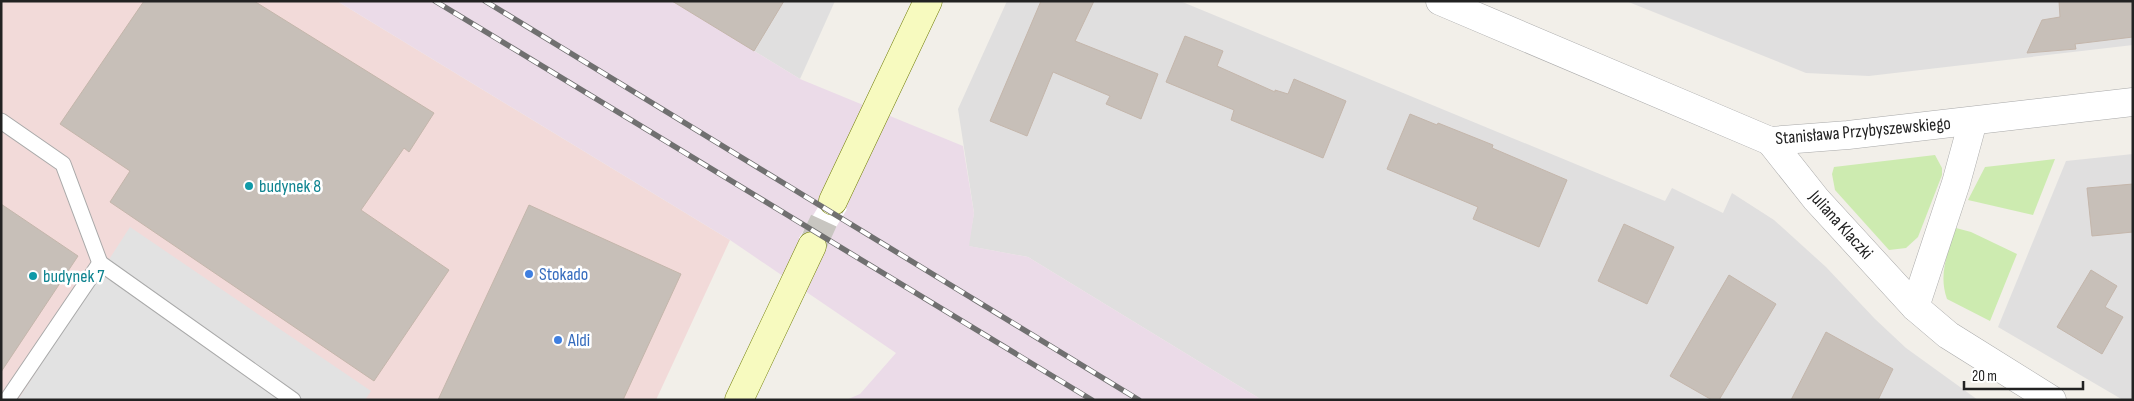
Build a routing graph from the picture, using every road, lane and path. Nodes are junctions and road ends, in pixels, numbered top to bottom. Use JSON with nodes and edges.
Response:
{"nodes":[{"id":1,"x":928,"y":1,"type":"edge"},
{"id":2,"x":1440,"y":1,"type":"edge"},
{"id":3,"x":2133,"y":102,"type":"edge"},
{"id":4,"x":1,"y":121,"type":"edge"},
{"id":5,"x":1973,"y":121,"type":"junction"},
{"id":6,"x":1770,"y":140,"type":"junction"},
{"id":7,"x":834,"y":201,"type":"tunnel mouth"},
{"id":8,"x":812,"y":246,"type":"tunnel mouth"},
{"id":9,"x":100,"y":263,"type":"junction"},
{"id":10,"x":1915,"y":307,"type":"junction"},
{"id":11,"x":7,"y":400,"type":"edge"},
{"id":12,"x":292,"y":400,"type":"edge"},
{"id":13,"x":739,"y":400,"type":"edge"},
{"id":14,"x":2052,"y":400,"type":"edge"}],
"edges":[{"from":1,"to":7,"type":"street"},
{"from":2,"to":6,"type":"street","name":"Stanisława Przybyszewskiego"},
{"from":3,"to":5,"type":"street","name":"Stanisława Przybyszewskiego"},
{"from":4,"to":9,"type":"lane"},
{"from":5,"to":6,"type":"street","name":"Stanisława Przybyszewskiego"},
{"from":5,"to":10,"type":"street"},
{"from":6,"to":10,"type":"street","name":"Juliana Klaczki"},
{"from":8,"to":13,"type":"street"},
{"from":9,"to":11,"type":"lane"},
{"from":9,"to":12,"type":"lane"},
{"from":10,"to":14,"type":"street","name":"Juliana Klaczki"}]}
